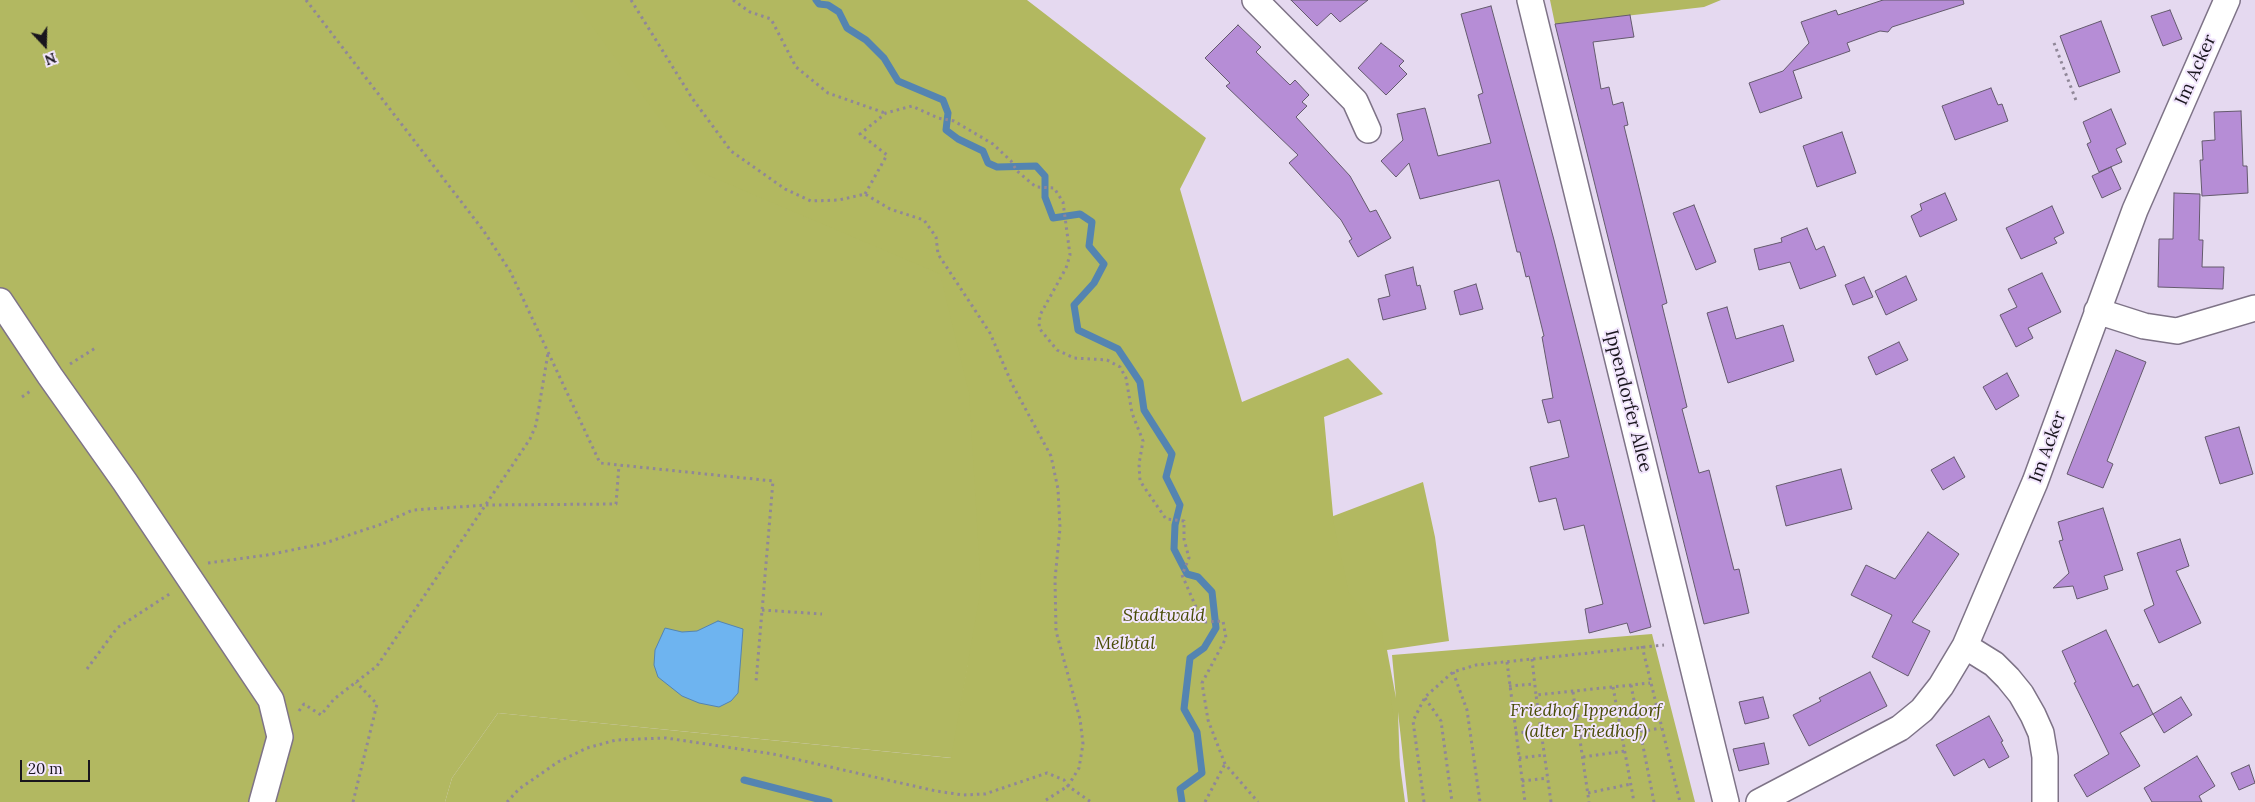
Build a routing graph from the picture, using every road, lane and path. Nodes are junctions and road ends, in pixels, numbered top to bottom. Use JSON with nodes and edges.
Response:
{"nodes":[{"id":1,"x":306,"y":0,"type":"edge"},
{"id":2,"x":631,"y":0,"type":"edge"},
{"id":3,"x":733,"y":0,"type":"edge"},
{"id":4,"x":1255,"y":0,"type":"edge"},
{"id":5,"x":1530,"y":0,"type":"edge"},
{"id":6,"x":2227,"y":0,"type":"edge"},
{"id":7,"x":2054,"y":43,"type":"dead end"},
{"id":8,"x":2077,"y":103,"type":"dead end"},
{"id":9,"x":886,"y":113,"type":"junction"},
{"id":10,"x":1368,"y":130,"type":"dead end"},
{"id":11,"x":865,"y":194,"type":"junction"},
{"id":12,"x":0,"y":301,"type":"edge"},
{"id":13,"x":2255,"y":308,"type":"edge"},
{"id":14,"x":2097,"y":311,"type":"junction"},
{"id":15,"x":548,"y":352,"type":"junction"},
{"id":16,"x":619,"y":465,"type":"junction"},
{"id":17,"x":487,"y":505,"type":"junction"},
{"id":18,"x":187,"y":575,"type":"junction"},
{"id":19,"x":762,"y":610,"type":"junction"},
{"id":20,"x":822,"y":614,"type":"dead end"},
{"id":21,"x":1686,"y":643,"type":"junction"},
{"id":22,"x":1642,"y":646,"type":"junction"},
{"id":23,"x":1966,"y":646,"type":"junction"},
{"id":24,"x":1532,"y":659,"type":"junction"},
{"id":25,"x":1507,"y":662,"type":"junction"},
{"id":26,"x":87,"y":669,"type":"dead end"},
{"id":27,"x":1453,"y":672,"type":"junction"},
{"id":28,"x":356,"y":682,"type":"junction"},
{"id":29,"x":756,"y":682,"type":"dead end"},
{"id":30,"x":1650,"y":682,"type":"junction"},
{"id":31,"x":1534,"y":684,"type":"junction"},
{"id":32,"x":1631,"y":685,"type":"junction"},
{"id":33,"x":1509,"y":686,"type":"junction"},
{"id":34,"x":1613,"y":687,"type":"junction"},
{"id":35,"x":1573,"y":692,"type":"junction"},
{"id":36,"x":1536,"y":695,"type":"junction"},
{"id":37,"x":1425,"y":698,"type":"junction"},
{"id":38,"x":1538,"y":706,"type":"junction"},
{"id":39,"x":1512,"y":709,"type":"junction"},
{"id":40,"x":1618,"y":712,"type":"junction"},
{"id":41,"x":1576,"y":716,"type":"junction"},
{"id":42,"x":1661,"y":728,"type":"junction"},
{"id":43,"x":1541,"y":731,"type":"junction"},
{"id":44,"x":1515,"y":733,"type":"junction"},
{"id":45,"x":1622,"y":733,"type":"junction"},
{"id":46,"x":1641,"y":733,"type":"junction"},
{"id":47,"x":1580,"y":736,"type":"junction"},
{"id":48,"x":280,"y":737,"type":"junction"},
{"id":49,"x":1625,"y":751,"type":"junction"},
{"id":50,"x":1544,"y":755,"type":"junction"},
{"id":51,"x":1583,"y":757,"type":"junction"},
{"id":52,"x":1519,"y":758,"type":"junction"},
{"id":53,"x":1225,"y":764,"type":"junction"},
{"id":54,"x":1548,"y":778,"type":"junction"},
{"id":55,"x":1522,"y":781,"type":"junction"},
{"id":56,"x":1631,"y":784,"type":"junction"},
{"id":57,"x":1068,"y":786,"type":"junction"},
{"id":58,"x":1588,"y":793,"type":"junction"},
{"id":59,"x":262,"y":802,"type":"edge"},
{"id":60,"x":353,"y":802,"type":"edge"},
{"id":61,"x":508,"y":802,"type":"edge"},
{"id":62,"x":1043,"y":802,"type":"edge"},
{"id":63,"x":1091,"y":802,"type":"edge"},
{"id":64,"x":1205,"y":802,"type":"edge"},
{"id":65,"x":1258,"y":802,"type":"edge"},
{"id":66,"x":1424,"y":802,"type":"edge"},
{"id":67,"x":1452,"y":802,"type":"edge"},
{"id":68,"x":1480,"y":802,"type":"edge"},
{"id":69,"x":1525,"y":802,"type":"edge"},
{"id":70,"x":1551,"y":802,"type":"edge"},
{"id":71,"x":1589,"y":802,"type":"edge"},
{"id":72,"x":1634,"y":802,"type":"edge"},
{"id":73,"x":1654,"y":802,"type":"edge"},
{"id":74,"x":1680,"y":802,"type":"edge"},
{"id":75,"x":1726,"y":802,"type":"edge"},
{"id":76,"x":1758,"y":802,"type":"edge"},
{"id":77,"x":2045,"y":802,"type":"edge"}],
"edges":[{"from":1,"to":15,"type":"path"},
{"from":2,"to":11,"type":"path"},
{"from":3,"to":9,"type":"path"},
{"from":4,"to":10,"type":"street"},
{"from":5,"to":21,"type":"street","name":"Ippendorfer Allee"},
{"from":6,"to":14,"type":"street","name":"Im Acker"},
{"from":7,"to":8,"type":"path"},
{"from":9,"to":11,"type":"path"},
{"from":9,"to":53,"type":"path"},
{"from":11,"to":57,"type":"path"},
{"from":12,"to":18,"type":"street"},
{"from":13,"to":14,"type":"street"},
{"from":14,"to":23,"type":"street","name":"Im Acker"},
{"from":15,"to":16,"type":"path"},
{"from":15,"to":17,"type":"path"},
{"from":16,"to":17,"type":"path"},
{"from":16,"to":19,"type":"path"},
{"from":17,"to":18,"type":"path"},
{"from":17,"to":28,"type":"path"},
{"from":18,"to":26,"type":"path"},
{"from":18,"to":48,"type":"street"},
{"from":19,"to":20,"type":"path"},
{"from":19,"to":29,"type":"path"},
{"from":21,"to":22,"type":"path"},
{"from":21,"to":75,"type":"street","name":"Ippendorfer Allee"},
{"from":22,"to":24,"type":"path"},
{"from":22,"to":30,"type":"path"},
{"from":23,"to":76,"type":"street","name":"Im Acker"},
{"from":23,"to":77,"type":"street"},
{"from":24,"to":25,"type":"path"},
{"from":24,"to":31,"type":"path"},
{"from":25,"to":27,"type":"path"},
{"from":25,"to":33,"type":"path"},
{"from":27,"to":37,"type":"path"},
{"from":27,"to":68,"type":"path"},
{"from":28,"to":48,"type":"path"},
{"from":28,"to":60,"type":"path"},
{"from":30,"to":32,"type":"path"},
{"from":30,"to":42,"type":"path"},
{"from":31,"to":33,"type":"path"},
{"from":31,"to":36,"type":"path"},
{"from":32,"to":34,"type":"path"},
{"from":32,"to":46,"type":"path"},
{"from":33,"to":39,"type":"path"},
{"from":34,"to":35,"type":"path"},
{"from":34,"to":40,"type":"path"},
{"from":35,"to":36,"type":"path"},
{"from":35,"to":41,"type":"path"},
{"from":36,"to":38,"type":"path"},
{"from":37,"to":66,"type":"path"},
{"from":37,"to":67,"type":"path"},
{"from":38,"to":39,"type":"path"},
{"from":38,"to":43,"type":"path"},
{"from":39,"to":44,"type":"path"},
{"from":40,"to":41,"type":"path"},
{"from":40,"to":45,"type":"path"},
{"from":41,"to":47,"type":"path"},
{"from":42,"to":46,"type":"path"},
{"from":42,"to":74,"type":"path"},
{"from":43,"to":44,"type":"path"},
{"from":43,"to":50,"type":"path"},
{"from":44,"to":52,"type":"path"},
{"from":45,"to":46,"type":"path"},
{"from":45,"to":47,"type":"path"},
{"from":45,"to":49,"type":"path"},
{"from":46,"to":73,"type":"path"},
{"from":47,"to":51,"type":"path"},
{"from":48,"to":59,"type":"street"},
{"from":49,"to":51,"type":"path"},
{"from":49,"to":56,"type":"path"},
{"from":50,"to":52,"type":"path"},
{"from":50,"to":54,"type":"path"},
{"from":51,"to":58,"type":"path"},
{"from":52,"to":55,"type":"path"},
{"from":53,"to":64,"type":"path"},
{"from":53,"to":65,"type":"path"},
{"from":54,"to":55,"type":"path"},
{"from":54,"to":70,"type":"path"},
{"from":55,"to":69,"type":"path"},
{"from":56,"to":58,"type":"path"},
{"from":56,"to":72,"type":"path"},
{"from":57,"to":61,"type":"path"},
{"from":57,"to":62,"type":"path"},
{"from":57,"to":63,"type":"path"},
{"from":58,"to":71,"type":"path"}]}
